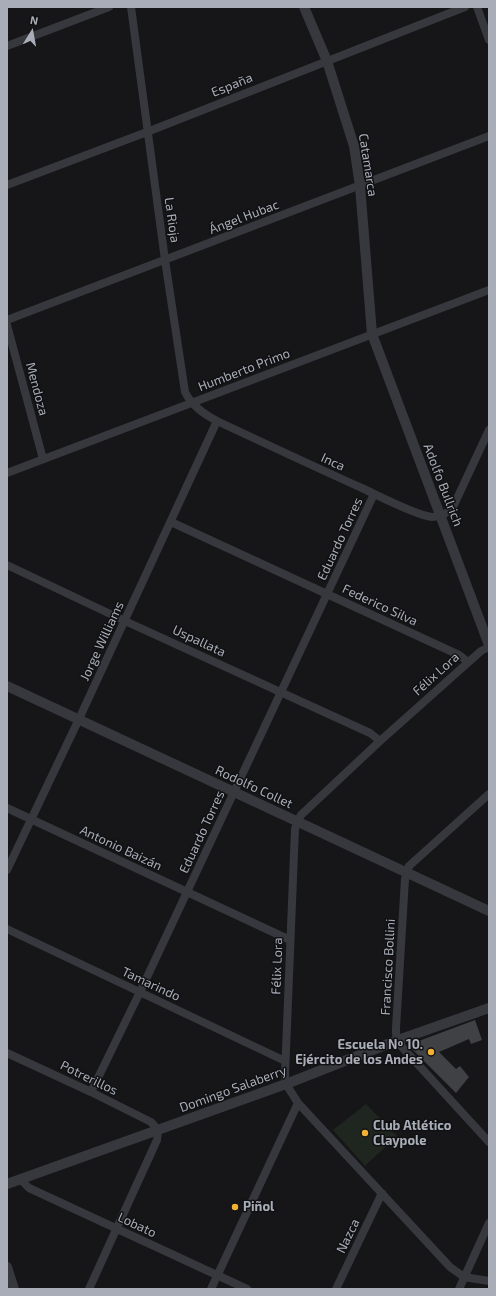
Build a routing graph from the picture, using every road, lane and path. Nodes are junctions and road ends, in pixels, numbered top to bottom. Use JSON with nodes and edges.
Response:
{"nodes":[{"id":1,"x":109,"y":7,"type":"edge"},
{"id":2,"x":131,"y":7,"type":"edge"},
{"id":3,"x":304,"y":7,"type":"edge"},
{"id":4,"x":465,"y":7,"type":"edge"},
{"id":5,"x":477,"y":7,"type":"edge"},
{"id":6,"x":489,"y":40,"type":"edge"},
{"id":7,"x":7,"y":46,"type":"edge"},
{"id":8,"x":327,"y":61,"type":"junction"},
{"id":9,"x":147,"y":132,"type":"junction"},
{"id":10,"x":489,"y":136,"type":"edge"},
{"id":11,"x":7,"y":184,"type":"edge"},
{"id":12,"x":360,"y":186,"type":"junction"},
{"id":13,"x":165,"y":260,"type":"junction"},
{"id":14,"x":489,"y":290,"type":"edge"},
{"id":15,"x":7,"y":320,"type":"edge"},
{"id":16,"x":7,"y":325,"type":"edge"},
{"id":17,"x":372,"y":334,"type":"junction"},
{"id":18,"x":192,"y":403,"type":"junction"},
{"id":19,"x":217,"y":421,"type":"junction"},
{"id":20,"x":489,"y":430,"type":"edge"},
{"id":21,"x":43,"y":459,"type":"junction"},
{"id":22,"x":7,"y":473,"type":"edge"},
{"id":23,"x":374,"y":494,"type":"junction"},
{"id":24,"x":441,"y":516,"type":"junction"},
{"id":25,"x":171,"y":522,"type":"junction"},
{"id":26,"x":7,"y":565,"type":"edge"},
{"id":27,"x":327,"y":594,"type":"junction"},
{"id":28,"x":125,"y":621,"type":"junction"},
{"id":29,"x":489,"y":646,"type":"edge"},
{"id":30,"x":468,"y":662,"type":"junction"},
{"id":31,"x":7,"y":686,"type":"edge"},
{"id":32,"x":280,"y":692,"type":"junction"},
{"id":33,"x":79,"y":719,"type":"junction"},
{"id":34,"x":380,"y":741,"type":"junction"},
{"id":35,"x":234,"y":791,"type":"junction"},
{"id":36,"x":489,"y":794,"type":"edge"},
{"id":37,"x":7,"y":808,"type":"edge"},
{"id":38,"x":31,"y":820,"type":"junction"},
{"id":39,"x":297,"y":822,"type":"junction"},
{"id":40,"x":7,"y":870,"type":"edge"},
{"id":41,"x":406,"y":872,"type":"junction"},
{"id":42,"x":187,"y":892,"type":"junction"},
{"id":43,"x":489,"y":911,"type":"edge"},
{"id":44,"x":7,"y":929,"type":"edge"},
{"id":45,"x":290,"y":940,"type":"junction"},
{"id":46,"x":140,"y":992,"type":"junction"},
{"id":47,"x":489,"y":1008,"type":"edge"},
{"id":48,"x":398,"y":1040,"type":"junction"},
{"id":49,"x":7,"y":1053,"type":"edge"},
{"id":50,"x":285,"y":1061,"type":"junction"},
{"id":51,"x":286,"y":1084,"type":"junction"},
{"id":52,"x":91,"y":1092,"type":"junction"},
{"id":53,"x":298,"y":1103,"type":"junction"},
{"id":54,"x":158,"y":1130,"type":"junction"},
{"id":55,"x":489,"y":1142,"type":"edge"},
{"id":56,"x":20,"y":1179,"type":"junction"},
{"id":57,"x":7,"y":1184,"type":"edge"},
{"id":58,"x":382,"y":1193,"type":"junction"},
{"id":59,"x":489,"y":1223,"type":"edge"},
{"id":60,"x":116,"y":1229,"type":"junction"},
{"id":61,"x":7,"y":1267,"type":"edge"},
{"id":62,"x":217,"y":1276,"type":"junction"},
{"id":63,"x":464,"y":1277,"type":"junction"},
{"id":64,"x":489,"y":1281,"type":"edge"},
{"id":65,"x":14,"y":1289,"type":"edge"},
{"id":66,"x":89,"y":1289,"type":"edge"},
{"id":67,"x":211,"y":1289,"type":"edge"},
{"id":68,"x":247,"y":1289,"type":"edge"},
{"id":69,"x":336,"y":1289,"type":"edge"},
{"id":70,"x":459,"y":1289,"type":"edge"}],
"edges":[{"from":1,"to":7,"type":"street"},
{"from":2,"to":9,"type":"street","name":"La Rioja"},
{"from":3,"to":8,"type":"street","name":"Catamarca"},
{"from":4,"to":8,"type":"street","name":"España"},
{"from":5,"to":6,"type":"street"},
{"from":8,"to":9,"type":"street","name":"España"},
{"from":8,"to":12,"type":"street","name":"Catamarca"},
{"from":9,"to":11,"type":"street","name":"España"},
{"from":9,"to":13,"type":"street","name":"La Rioja"},
{"from":10,"to":12,"type":"street","name":"Ángel Hubac"},
{"from":12,"to":13,"type":"street","name":"Ángel Hubac"},
{"from":12,"to":17,"type":"street","name":"Catamarca"},
{"from":13,"to":15,"type":"street","name":"Ángel Hubac"},
{"from":13,"to":18,"type":"street","name":"La Rioja"},
{"from":14,"to":17,"type":"street","name":"Humberto Primo"},
{"from":16,"to":21,"type":"street","name":"Mendoza"},
{"from":17,"to":18,"type":"street","name":"Humberto Primo"},
{"from":17,"to":24,"type":"street","name":"Adolfo Bullrich"},
{"from":18,"to":19,"type":"street","name":"La Rioja"},
{"from":18,"to":21,"type":"street","name":"Humberto Primo"},
{"from":19,"to":23,"type":"street","name":"Inca"},
{"from":19,"to":25,"type":"street","name":"Jorge Williams"},
{"from":20,"to":24,"type":"street"},
{"from":21,"to":22,"type":"street","name":"Humberto Primo"},
{"from":23,"to":24,"type":"street","name":"Inca"},
{"from":23,"to":27,"type":"street","name":"Eduardo Torres"},
{"from":24,"to":29,"type":"street","name":"Adolfo Bullrich"},
{"from":25,"to":27,"type":"street","name":"Federico Silva"},
{"from":25,"to":28,"type":"street","name":"Jorge Williams"},
{"from":26,"to":28,"type":"street","name":"Uspallata"},
{"from":27,"to":30,"type":"street","name":"Federico Silva"},
{"from":27,"to":32,"type":"street","name":"Eduardo Torres"},
{"from":28,"to":32,"type":"street","name":"Uspallata"},
{"from":28,"to":33,"type":"street","name":"Jorge Williams"},
{"from":29,"to":30,"type":"street","name":"Félix Lora"},
{"from":30,"to":34,"type":"street","name":"Félix Lora"},
{"from":31,"to":33,"type":"street","name":"Rodolfo Collet"},
{"from":32,"to":34,"type":"street","name":"Uspallata"},
{"from":32,"to":35,"type":"street","name":"Eduardo Torres"},
{"from":33,"to":35,"type":"street","name":"Rodolfo Collet"},
{"from":33,"to":38,"type":"street","name":"Jorge Williams"},
{"from":34,"to":39,"type":"street","name":"Félix Lora"},
{"from":35,"to":39,"type":"street","name":"Rodolfo Collet"},
{"from":35,"to":42,"type":"street","name":"Eduardo Torres"},
{"from":36,"to":41,"type":"street"},
{"from":37,"to":38,"type":"street","name":"Antonio Baizán"},
{"from":38,"to":40,"type":"street","name":"Jorge Williams"},
{"from":38,"to":42,"type":"street","name":"Antonio Baizán"},
{"from":39,"to":41,"type":"street","name":"Rodolfo Collet"},
{"from":39,"to":45,"type":"street","name":"Félix Lora"},
{"from":41,"to":43,"type":"street","name":"Rodolfo Collet"},
{"from":41,"to":48,"type":"street","name":"Francisco Bollini"},
{"from":42,"to":45,"type":"street","name":"Antonio Baizán"},
{"from":42,"to":46,"type":"street","name":"Eduardo Torres"},
{"from":44,"to":46,"type":"street","name":"Tamarindo"},
{"from":45,"to":50,"type":"street","name":"Félix Lora"},
{"from":46,"to":50,"type":"street","name":"Tamarindo"},
{"from":46,"to":52,"type":"street","name":"Eduardo Torres"},
{"from":47,"to":48,"type":"street","name":"Domingo Salaberry"},
{"from":48,"to":51,"type":"street","name":"Domingo Salaberry"},
{"from":48,"to":55,"type":"street"},
{"from":49,"to":52,"type":"street","name":"Potrerillos"},
{"from":50,"to":51,"type":"street","name":"Félix Lora"},
{"from":51,"to":53,"type":"street","name":"Félix Lora"},
{"from":51,"to":54,"type":"street","name":"Domingo Salaberry"},
{"from":52,"to":54,"type":"street","name":"Potrerillos"},
{"from":53,"to":58,"type":"street","name":"Félix Lora"},
{"from":53,"to":62,"type":"street"},
{"from":54,"to":56,"type":"street","name":"Domingo Salaberry"},
{"from":54,"to":60,"type":"street"},
{"from":56,"to":57,"type":"street","name":"Domingo Salaberry"},
{"from":56,"to":60,"type":"street","name":"Lobato"},
{"from":58,"to":63,"type":"street","name":"Félix Lora"},
{"from":58,"to":69,"type":"street","name":"Nazca"},
{"from":59,"to":63,"type":"street"},
{"from":60,"to":62,"type":"street","name":"Lobato"},
{"from":60,"to":66,"type":"street"},
{"from":61,"to":65,"type":"street"},
{"from":62,"to":67,"type":"street"},
{"from":62,"to":68,"type":"street","name":"Lobato"},
{"from":63,"to":64,"type":"street","name":"Félix Lora"},
{"from":63,"to":70,"type":"street"}]}
